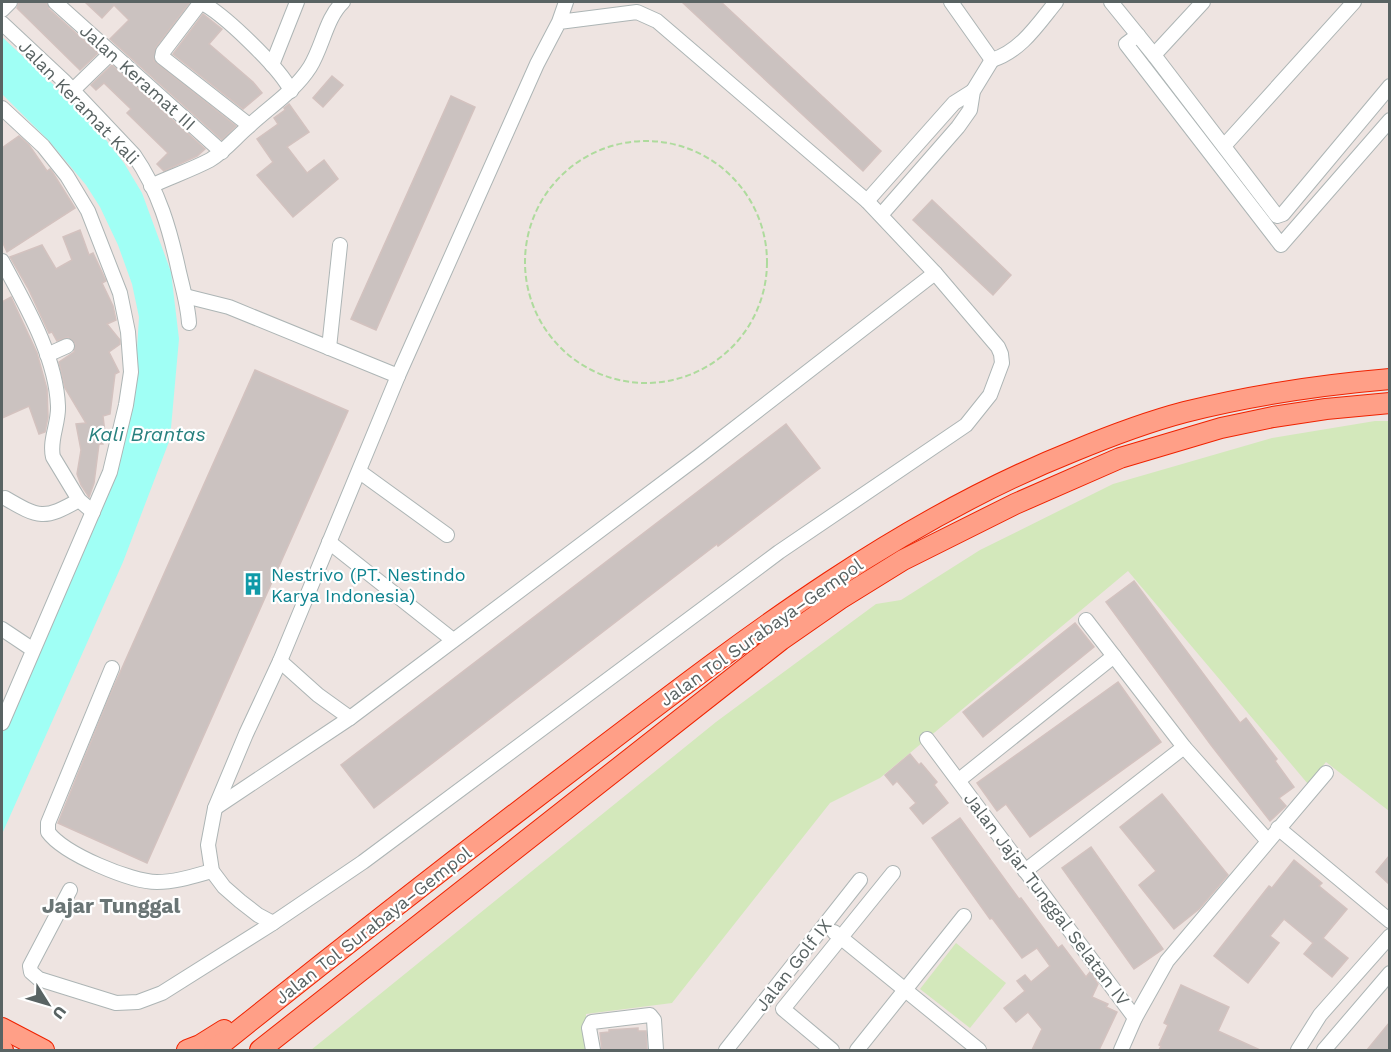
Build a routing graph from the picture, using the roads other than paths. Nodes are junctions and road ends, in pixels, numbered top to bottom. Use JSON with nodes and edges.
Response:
{"nodes":[{"id":1,"x":10,"y":2,"type":"edge"},
{"id":2,"x":200,"y":2,"type":"edge"},
{"id":3,"x":297,"y":2,"type":"edge"},
{"id":4,"x":343,"y":2,"type":"edge"},
{"id":5,"x":566,"y":2,"type":"edge"},
{"id":6,"x":627,"y":2,"type":"edge"},
{"id":7,"x":951,"y":2,"type":"edge"},
{"id":8,"x":1056,"y":2,"type":"edge"},
{"id":9,"x":1111,"y":2,"type":"edge"},
{"id":10,"x":1203,"y":2,"type":"edge"},
{"id":11,"x":1354,"y":2,"type":"edge"},
{"id":12,"x":64,"y":5,"type":"edge"},
{"id":13,"x":2,"y":10,"type":"edge"},
{"id":14,"x":637,"y":12,"type":"junction"},
{"id":15,"x":559,"y":22,"type":"junction"},
{"id":16,"x":2,"y":23,"type":"edge"},
{"id":17,"x":1138,"y":35,"type":"junction"},
{"id":18,"x":111,"y":53,"type":"junction"},
{"id":19,"x":1154,"y":55,"type":"junction"},
{"id":20,"x":992,"y":60,"type":"junction"},
{"id":21,"x":272,"y":65,"type":"junction"},
{"id":22,"x":1389,"y":86,"type":"edge"},
{"id":23,"x":73,"y":90,"type":"junction"},
{"id":24,"x":291,"y":90,"type":"junction"},
{"id":25,"x":973,"y":91,"type":"junction"},
{"id":26,"x":2,"y":108,"type":"edge"},
{"id":27,"x":1389,"y":120,"type":"edge"},
{"id":28,"x":249,"y":125,"type":"junction"},
{"id":29,"x":1224,"y":146,"type":"junction"},
{"id":30,"x":222,"y":152,"type":"junction"},
{"id":31,"x":151,"y":186,"type":"junction"},
{"id":32,"x":867,"y":201,"type":"junction"},
{"id":33,"x":881,"y":215,"type":"junction"},
{"id":34,"x":340,"y":245,"type":"dead end"},
{"id":35,"x":2,"y":261,"type":"edge"},
{"id":36,"x":934,"y":273,"type":"junction"},
{"id":37,"x":185,"y":296,"type":"junction"},
{"id":38,"x":189,"y":323,"type":"dead end"},
{"id":39,"x":67,"y":346,"type":"dead end"},
{"id":40,"x":329,"y":348,"type":"junction"},
{"id":41,"x":47,"y":355,"type":"junction"},
{"id":42,"x":398,"y":376,"type":"junction"},
{"id":43,"x":1389,"y":379,"type":"edge"},
{"id":44,"x":1389,"y":403,"type":"edge"},
{"id":45,"x":360,"y":472,"type":"junction"},
{"id":46,"x":5,"y":498,"type":"dead end"},
{"id":47,"x":79,"y":500,"type":"junction"},
{"id":48,"x":93,"y":512,"type":"junction"},
{"id":49,"x":447,"y":535,"type":"dead end"},
{"id":50,"x":329,"y":542,"type":"junction"},
{"id":51,"x":1086,"y":620,"type":"dead end"},
{"id":52,"x":2,"y":629,"type":"edge"},
{"id":53,"x":453,"y":640,"type":"junction"},
{"id":54,"x":32,"y":650,"type":"junction"},
{"id":55,"x":1114,"y":656,"type":"junction"},
{"id":56,"x":280,"y":661,"type":"junction"},
{"id":57,"x":112,"y":668,"type":"dead end"},
{"id":58,"x":350,"y":718,"type":"junction"},
{"id":59,"x":2,"y":723,"type":"edge"},
{"id":60,"x":927,"y":739,"type":"dead end"},
{"id":61,"x":1184,"y":747,"type":"junction"},
{"id":62,"x":1326,"y":773,"type":"dead end"},
{"id":63,"x":959,"y":780,"type":"junction"},
{"id":64,"x":215,"y":808,"type":"junction"},
{"id":65,"x":1278,"y":828,"type":"junction"},
{"id":66,"x":1267,"y":840,"type":"junction"},
{"id":67,"x":212,"y":871,"type":"junction"},
{"id":68,"x":1025,"y":871,"type":"junction"},
{"id":69,"x":893,"y":873,"type":"dead end"},
{"id":70,"x":860,"y":880,"type":"dead end"},
{"id":71,"x":70,"y":890,"type":"dead end"},
{"id":72,"x":964,"y":916,"type":"dead end"},
{"id":73,"x":1389,"y":921,"type":"edge"},
{"id":74,"x":273,"y":923,"type":"junction"},
{"id":75,"x":825,"y":925,"type":"junction"},
{"id":76,"x":1389,"y":936,"type":"edge"},
{"id":77,"x":840,"y":938,"type":"junction"},
{"id":78,"x":324,"y":962,"type":"junction"},
{"id":79,"x":1389,"y":973,"type":"edge"},
{"id":80,"x":905,"y":990,"type":"junction"},
{"id":81,"x":1136,"y":1018,"type":"junction"},
{"id":82,"x":2,"y":1028,"type":"edge"},
{"id":83,"x":44,"y":1050,"type":"edge"},
{"id":84,"x":187,"y":1050,"type":"edge"},
{"id":85,"x":214,"y":1050,"type":"edge"},
{"id":86,"x":261,"y":1050,"type":"edge"},
{"id":87,"x":593,"y":1050,"type":"edge"},
{"id":88,"x":656,"y":1050,"type":"edge"},
{"id":89,"x":726,"y":1050,"type":"edge"},
{"id":90,"x":832,"y":1050,"type":"edge"},
{"id":91,"x":857,"y":1050,"type":"edge"},
{"id":92,"x":979,"y":1050,"type":"edge"},
{"id":93,"x":1121,"y":1050,"type":"edge"},
{"id":94,"x":1298,"y":1050,"type":"edge"},
{"id":95,"x":1324,"y":1050,"type":"edge"}],
"edges":[{"from":1,"to":13,"type":"street"},
{"from":2,"to":21,"type":"street"},
{"from":2,"to":28,"type":"street"},
{"from":3,"to":21,"type":"street"},
{"from":4,"to":24,"type":"street"},
{"from":5,"to":15,"type":"street"},
{"from":6,"to":14,"type":"street"},
{"from":7,"to":20,"type":"street"},
{"from":8,"to":20,"type":"street"},
{"from":9,"to":17,"type":"street"},
{"from":10,"to":19,"type":"street"},
{"from":11,"to":29,"type":"street"},
{"from":12,"to":18,"type":"street","name":"Jalan Keramat III"},
{"from":14,"to":15,"type":"street"},
{"from":14,"to":32,"type":"street"},
{"from":15,"to":42,"type":"street"},
{"from":16,"to":23,"type":"street","name":"Jalan Keramat Kali"},
{"from":17,"to":19,"type":"street"},
{"from":17,"to":27,"type":"street"},
{"from":18,"to":23,"type":"street"},
{"from":18,"to":30,"type":"street","name":"Jalan Keramat III"},
{"from":19,"to":29,"type":"street"},
{"from":20,"to":25,"type":"street"},
{"from":21,"to":24,"type":"street"},
{"from":22,"to":29,"type":"street"},
{"from":23,"to":31,"type":"street","name":"Jalan Keramat Kali"},
{"from":24,"to":28,"type":"street"},
{"from":25,"to":32,"type":"street"},
{"from":25,"to":33,"type":"street"},
{"from":26,"to":48,"type":"street"},
{"from":28,"to":30,"type":"street"},
{"from":30,"to":31,"type":"street"},
{"from":31,"to":37,"type":"street","name":"Jalan Keramat Kali"},
{"from":32,"to":33,"type":"street"},
{"from":33,"to":36,"type":"street"},
{"from":34,"to":40,"type":"street"},
{"from":35,"to":41,"type":"street"},
{"from":36,"to":53,"type":"street"},
{"from":36,"to":74,"type":"street"},
{"from":37,"to":38,"type":"street","name":"Jalan Keramat Kali"},
{"from":37,"to":40,"type":"street"},
{"from":39,"to":41,"type":"street"},
{"from":40,"to":42,"type":"street"},
{"from":41,"to":47,"type":"street"},
{"from":42,"to":45,"type":"street"},
{"from":43,"to":78,"type":"highway","name":"Jalan Tol Surabaya–Gempol"},
{"from":44,"to":86,"type":"highway","name":"Jalan Tol Surabaya–Gempol"},
{"from":45,"to":49,"type":"street"},
{"from":45,"to":50,"type":"street"},
{"from":46,"to":47,"type":"street"},
{"from":47,"to":48,"type":"street"},
{"from":48,"to":54,"type":"street"},
{"from":50,"to":53,"type":"street"},
{"from":50,"to":56,"type":"street"},
{"from":51,"to":55,"type":"street"},
{"from":52,"to":54,"type":"street"},
{"from":53,"to":58,"type":"street"},
{"from":54,"to":59,"type":"street"},
{"from":55,"to":61,"type":"street"},
{"from":55,"to":63,"type":"street","name":"Jalan Jajar Tunggal Selatan IV"},
{"from":56,"to":58,"type":"street"},
{"from":56,"to":64,"type":"street"},
{"from":57,"to":67,"type":"street"},
{"from":58,"to":64,"type":"street"},
{"from":60,"to":63,"type":"street","name":"Jalan Jajar Tunggal Selatan IV"},
{"from":61,"to":66,"type":"street"},
{"from":61,"to":68,"type":"street"},
{"from":62,"to":65,"type":"street"},
{"from":63,"to":68,"type":"street","name":"Jalan Jajar Tunggal Selatan IV"},
{"from":64,"to":67,"type":"street"},
{"from":65,"to":66,"type":"street"},
{"from":65,"to":73,"type":"street"},
{"from":66,"to":81,"type":"street"},
{"from":67,"to":74,"type":"street"},
{"from":68,"to":81,"type":"street","name":"Jalan Jajar Tunggal Selatan IV"},
{"from":69,"to":77,"type":"street"},
{"from":70,"to":75,"type":"street","name":"Jalan Golf IX"},
{"from":71,"to":74,"type":"street"},
{"from":72,"to":80,"type":"street"},
{"from":75,"to":77,"type":"street"},
{"from":75,"to":89,"type":"street","name":"Jalan Golf IX"},
{"from":76,"to":94,"type":"street"},
{"from":77,"to":80,"type":"street"},
{"from":77,"to":90,"type":"street"},
{"from":78,"to":84,"type":"highway"},
{"from":78,"to":85,"type":"highway","name":"Jalan Tol Surabaya–Gempol"},
{"from":79,"to":95,"type":"street"},
{"from":80,"to":91,"type":"street"},
{"from":80,"to":92,"type":"street"},
{"from":81,"to":93,"type":"street"},
{"from":82,"to":83,"type":"highway"},
{"from":87,"to":88,"type":"street"}]}
